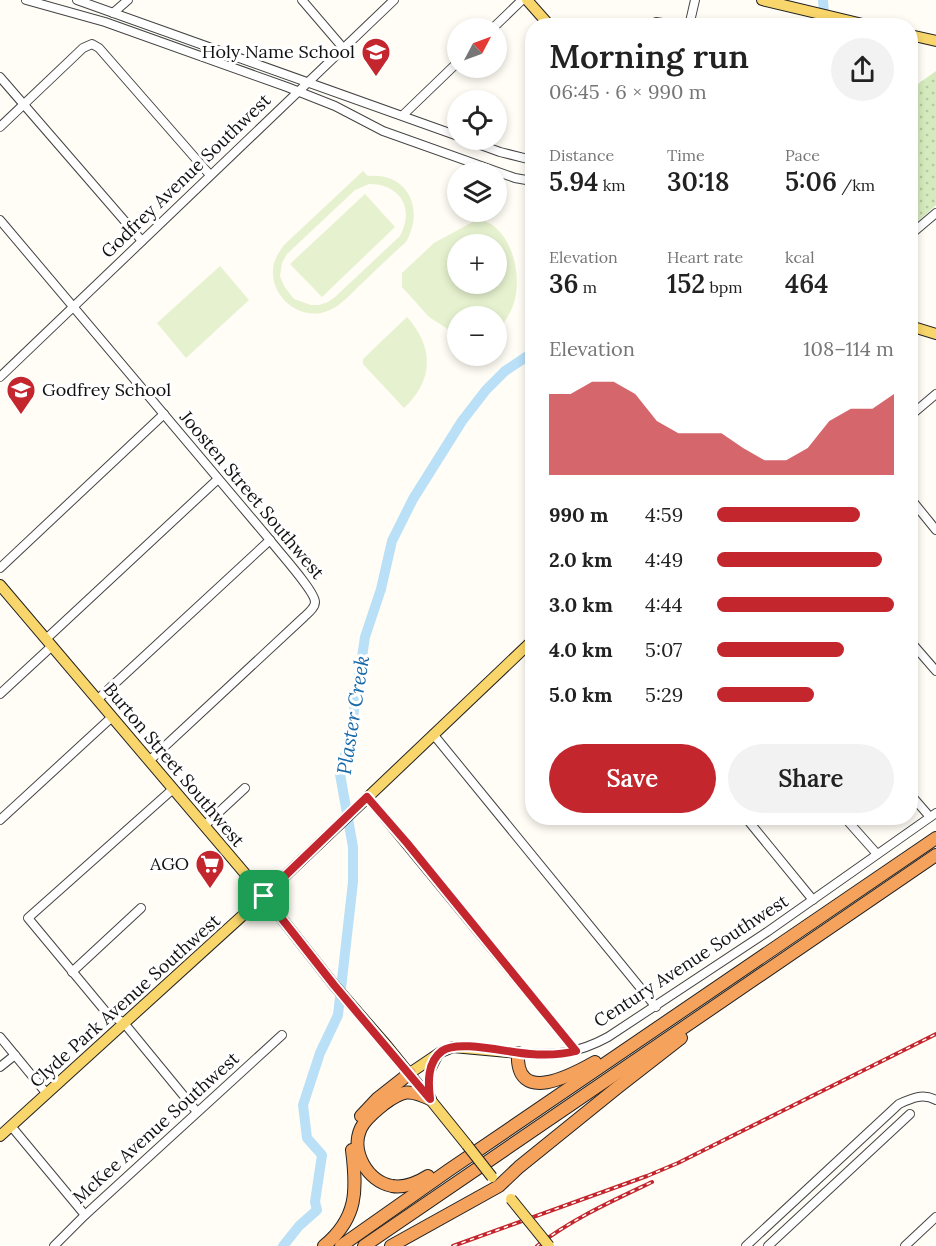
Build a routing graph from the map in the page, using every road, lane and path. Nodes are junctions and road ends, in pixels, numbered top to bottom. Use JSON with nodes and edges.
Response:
{"nodes":[{"id":1,"x":26,"y":0,"type":"edge"},
{"id":2,"x":77,"y":0,"type":"edge"},
{"id":3,"x":128,"y":0,"type":"edge"},
{"id":4,"x":302,"y":0,"type":"edge"},
{"id":5,"x":394,"y":0,"type":"edge"},
{"id":6,"x":522,"y":0,"type":"edge"},
{"id":7,"x":527,"y":0,"type":"edge"},
{"id":8,"x":695,"y":0,"type":"edge"},
{"id":9,"x":762,"y":0,"type":"edge"},
{"id":10,"x":114,"y":13,"type":"junction"},
{"id":11,"x":503,"y":18,"type":"edge"},
{"id":12,"x":543,"y":18,"type":"edge"},
{"id":13,"x":691,"y":18,"type":"edge"},
{"id":14,"x":841,"y":18,"type":"edge"},
{"id":15,"x":918,"y":37,"type":"edge"},
{"id":16,"x":936,"y":41,"type":"edge"},
{"id":17,"x":344,"y":49,"type":"junction"},
{"id":18,"x":447,"y":73,"type":"edge"},
{"id":19,"x":0,"y":77,"type":"edge"},
{"id":20,"x":308,"y":82,"type":"junction"},
{"id":21,"x":298,"y":92,"type":"junction"},
{"id":22,"x":23,"y":105,"type":"junction"},
{"id":23,"x":403,"y":115,"type":"junction"},
{"id":24,"x":0,"y":127,"type":"edge"},
{"id":25,"x":447,"y":132,"type":"edge"},
{"id":26,"x":494,"y":150,"type":"edge"},
{"id":27,"x":525,"y":158,"type":"edge"},
{"id":28,"x":210,"y":175,"type":"junction"},
{"id":29,"x":525,"y":179,"type":"edge"},
{"id":30,"x":936,"y":213,"type":"edge"},
{"id":31,"x":0,"y":220,"type":"edge"},
{"id":32,"x":918,"y":228,"type":"edge"},
{"id":33,"x":142,"y":241,"type":"junction"},
{"id":34,"x":73,"y":307,"type":"junction"},
{"id":35,"x":918,"y":328,"type":"edge"},
{"id":36,"x":936,"y":334,"type":"edge"},
{"id":37,"x":2,"y":371,"type":"edge"},
{"id":38,"x":936,"y":394,"type":"edge"},
{"id":39,"x":918,"y":409,"type":"edge"},
{"id":40,"x":164,"y":414,"type":"junction"},
{"id":41,"x":218,"y":479,"type":"junction"},
{"id":42,"x":918,"y":508,"type":"edge"},
{"id":43,"x":936,"y":530,"type":"edge"},
{"id":44,"x":270,"y":540,"type":"junction"},
{"id":45,"x":0,"y":568,"type":"edge"},
{"id":46,"x":0,"y":585,"type":"edge"},
{"id":47,"x":49,"y":643,"type":"junction"},
{"id":48,"x":525,"y":648,"type":"edge"},
{"id":49,"x":918,"y":650,"type":"edge"},
{"id":50,"x":936,"y":671,"type":"edge"},
{"id":51,"x":0,"y":694,"type":"edge"},
{"id":52,"x":97,"y":700,"type":"junction"},
{"id":53,"x":112,"y":717,"type":"junction"},
{"id":54,"x":433,"y":734,"type":"junction"},
{"id":55,"x":149,"y":761,"type":"junction"},
{"id":56,"x":244,"y":788,"type":"dead end"},
{"id":57,"x":172,"y":789,"type":"junction"},
{"id":58,"x":364,"y":800,"type":"junction"},
{"id":59,"x":918,"y":801,"type":"edge"},
{"id":60,"x":933,"y":815,"type":"edge"},
{"id":61,"x":0,"y":820,"type":"edge"},
{"id":62,"x":752,"y":825,"type":"edge"},
{"id":63,"x":851,"y":825,"type":"edge"},
{"id":64,"x":204,"y":826,"type":"junction"},
{"id":65,"x":936,"y":838,"type":"edge"},
{"id":66,"x":877,"y":854,"type":"junction"},
{"id":67,"x":936,"y":855,"type":"edge"},
{"id":68,"x":264,"y":896,"type":"junction"},
{"id":69,"x":813,"y":900,"type":"junction"},
{"id":70,"x":141,"y":908,"type":"dead end"},
{"id":71,"x":72,"y":972,"type":"junction"},
{"id":72,"x":746,"y":984,"type":"junction"},
{"id":73,"x":656,"y":1007,"type":"junction"},
{"id":74,"x":124,"y":1023,"type":"junction"},
{"id":75,"x":654,"y":1031,"type":"junction"},
{"id":76,"x":282,"y":1035,"type":"dead end"},
{"id":77,"x":0,"y":1037,"type":"edge"},
{"id":78,"x":576,"y":1051,"type":"junction"},
{"id":79,"x":441,"y":1052,"type":"junction"},
{"id":80,"x":518,"y":1053,"type":"junction"},
{"id":81,"x":15,"y":1055,"type":"junction"},
{"id":82,"x":0,"y":1067,"type":"edge"},
{"id":83,"x":410,"y":1073,"type":"junction"},
{"id":84,"x":47,"y":1094,"type":"junction"},
{"id":85,"x":430,"y":1099,"type":"junction"},
{"id":86,"x":936,"y":1100,"type":"edge"},
{"id":87,"x":197,"y":1112,"type":"junction"},
{"id":88,"x":910,"y":1114,"type":"dead end"},
{"id":89,"x":11,"y":1126,"type":"junction"},
{"id":90,"x":0,"y":1136,"type":"edge"},
{"id":91,"x":448,"y":1170,"type":"junction"},
{"id":92,"x":496,"y":1181,"type":"junction"},
{"id":93,"x":86,"y":1215,"type":"junction"},
{"id":94,"x":936,"y":1217,"type":"edge"},
{"id":95,"x":59,"y":1245,"type":"edge"},
{"id":96,"x":324,"y":1246,"type":"edge"},
{"id":97,"x":341,"y":1246,"type":"edge"},
{"id":98,"x":364,"y":1246,"type":"edge"},
{"id":99,"x":391,"y":1246,"type":"edge"},
{"id":100,"x":549,"y":1246,"type":"edge"},
{"id":101,"x":746,"y":1246,"type":"edge"},
{"id":102,"x":768,"y":1246,"type":"edge"},
{"id":103,"x":905,"y":1246,"type":"edge"}],
"edges":[{"from":1,"to":21,"type":"street"},
{"from":2,"to":10,"type":"street"},
{"from":3,"to":10,"type":"street"},
{"from":4,"to":17,"type":"street"},
{"from":5,"to":17,"type":"street","name":"Godfrey Avenue Southwest"},
{"from":6,"to":11,"type":"street"},
{"from":7,"to":12,"type":"main road"},
{"from":8,"to":13,"type":"street"},
{"from":9,"to":14,"type":"main road"},
{"from":10,"to":20,"type":"street"},
{"from":15,"to":16,"type":"main road"},
{"from":17,"to":20,"type":"street","name":"Godfrey Avenue Southwest"},
{"from":18,"to":23,"type":"street"},
{"from":19,"to":22,"type":"street"},
{"from":20,"to":21,"type":"street","name":"Godfrey Avenue Southwest"},
{"from":20,"to":23,"type":"street"},
{"from":21,"to":28,"type":"street","name":"Godfrey Avenue Southwest"},
{"from":21,"to":29,"type":"street"},
{"from":22,"to":24,"type":"street"},
{"from":22,"to":28,"type":"street"},
{"from":22,"to":33,"type":"street"},
{"from":23,"to":25,"type":"street"},
{"from":26,"to":27,"type":"street"},
{"from":28,"to":33,"type":"street","name":"Godfrey Avenue Southwest"},
{"from":30,"to":32,"type":"street"},
{"from":31,"to":34,"type":"street","name":"Joosten Street Southwest"},
{"from":33,"to":34,"type":"street","name":"Godfrey Avenue Southwest"},
{"from":34,"to":37,"type":"street","name":"Godfrey Avenue Southwest"},
{"from":34,"to":40,"type":"street","name":"Joosten Street Southwest"},
{"from":35,"to":36,"type":"main road"},
{"from":38,"to":39,"type":"street"},
{"from":40,"to":41,"type":"street","name":"Joosten Street Southwest"},
{"from":40,"to":45,"type":"street"},
{"from":41,"to":44,"type":"street","name":"Joosten Street Southwest"},
{"from":41,"to":47,"type":"street"},
{"from":42,"to":43,"type":"street"},
{"from":44,"to":52,"type":"street"},
{"from":44,"to":55,"type":"street","name":"Joosten Street Southwest"},
{"from":46,"to":47,"type":"main road","name":"Burton Street Southwest"},
{"from":47,"to":51,"type":"street"},
{"from":47,"to":52,"type":"main road","name":"Burton Street Southwest"},
{"from":48,"to":54,"type":"main road","name":"Clyde Park Avenue Southwest"},
{"from":49,"to":50,"type":"street"},
{"from":52,"to":53,"type":"main road","name":"Burton Street Southwest"},
{"from":53,"to":55,"type":"main road","name":"Burton Street Southwest"},
{"from":53,"to":61,"type":"street"},
{"from":54,"to":58,"type":"main road","name":"Clyde Park Avenue Southwest"},
{"from":54,"to":73,"type":"street"},
{"from":55,"to":57,"type":"main road","name":"Burton Street Southwest"},
{"from":56,"to":64,"type":"street"},
{"from":57,"to":64,"type":"main road","name":"Burton Street Southwest"},
{"from":57,"to":71,"type":"street"},
{"from":58,"to":68,"type":"main road","name":"Clyde Park Avenue Southwest"},
{"from":58,"to":78,"type":"street"},
{"from":59,"to":60,"type":"street"},
{"from":60,"to":66,"type":"street","name":"Century Avenue Southwest"},
{"from":62,"to":69,"type":"street"},
{"from":63,"to":66,"type":"street"},
{"from":64,"to":68,"type":"main road","name":"Burton Street Southwest"},
{"from":65,"to":75,"type":"highway"},
{"from":66,"to":69,"type":"street","name":"Century Avenue Southwest"},
{"from":67,"to":72,"type":"highway"},
{"from":68,"to":74,"type":"main road","name":"Clyde Park Avenue Southwest"},
{"from":68,"to":83,"type":"main road","name":"Burton Street Southwest"},
{"from":69,"to":73,"type":"street","name":"Century Avenue Southwest"},
{"from":70,"to":71,"type":"street"},
{"from":71,"to":74,"type":"street"},
{"from":72,"to":92,"type":"highway"},
{"from":72,"to":98,"type":"highway"},
{"from":73,"to":78,"type":"street","name":"Century Avenue Southwest"},
{"from":74,"to":84,"type":"main road","name":"Clyde Park Avenue Southwest"},
{"from":74,"to":87,"type":"street"},
{"from":75,"to":80,"type":"highway"},
{"from":75,"to":91,"type":"highway"},
{"from":76,"to":87,"type":"street","name":"McKee Avenue Southwest"},
{"from":77,"to":81,"type":"street"},
{"from":78,"to":80,"type":"street","name":"Century Avenue Southwest"},
{"from":79,"to":80,"type":"main road","name":"Century Avenue Southwest"},
{"from":79,"to":83,"type":"main road","name":"Century Avenue Southwest"},
{"from":79,"to":85,"type":"street"},
{"from":81,"to":82,"type":"street"},
{"from":81,"to":84,"type":"street"},
{"from":83,"to":85,"type":"main road","name":"Burton Street Southwest"},
{"from":83,"to":96,"type":"highway"},
{"from":84,"to":89,"type":"main road","name":"Clyde Park Avenue Southwest"},
{"from":85,"to":91,"type":"highway"},
{"from":85,"to":92,"type":"main road","name":"Burton Street Southwest","bridge":true},
{"from":86,"to":101,"type":"street"},
{"from":87,"to":93,"type":"street","name":"McKee Avenue Southwest"},
{"from":88,"to":102,"type":"street"},
{"from":89,"to":90,"type":"main road","name":"Clyde Park Avenue Southwest"},
{"from":89,"to":93,"type":"street"},
{"from":91,"to":97,"type":"highway"},
{"from":92,"to":99,"type":"highway"},
{"from":92,"to":100,"type":"main road","name":"Burton Street Southwest","bridge":true},
{"from":93,"to":95,"type":"street","name":"McKee Avenue Southwest"},
{"from":94,"to":103,"type":"street"}]}
